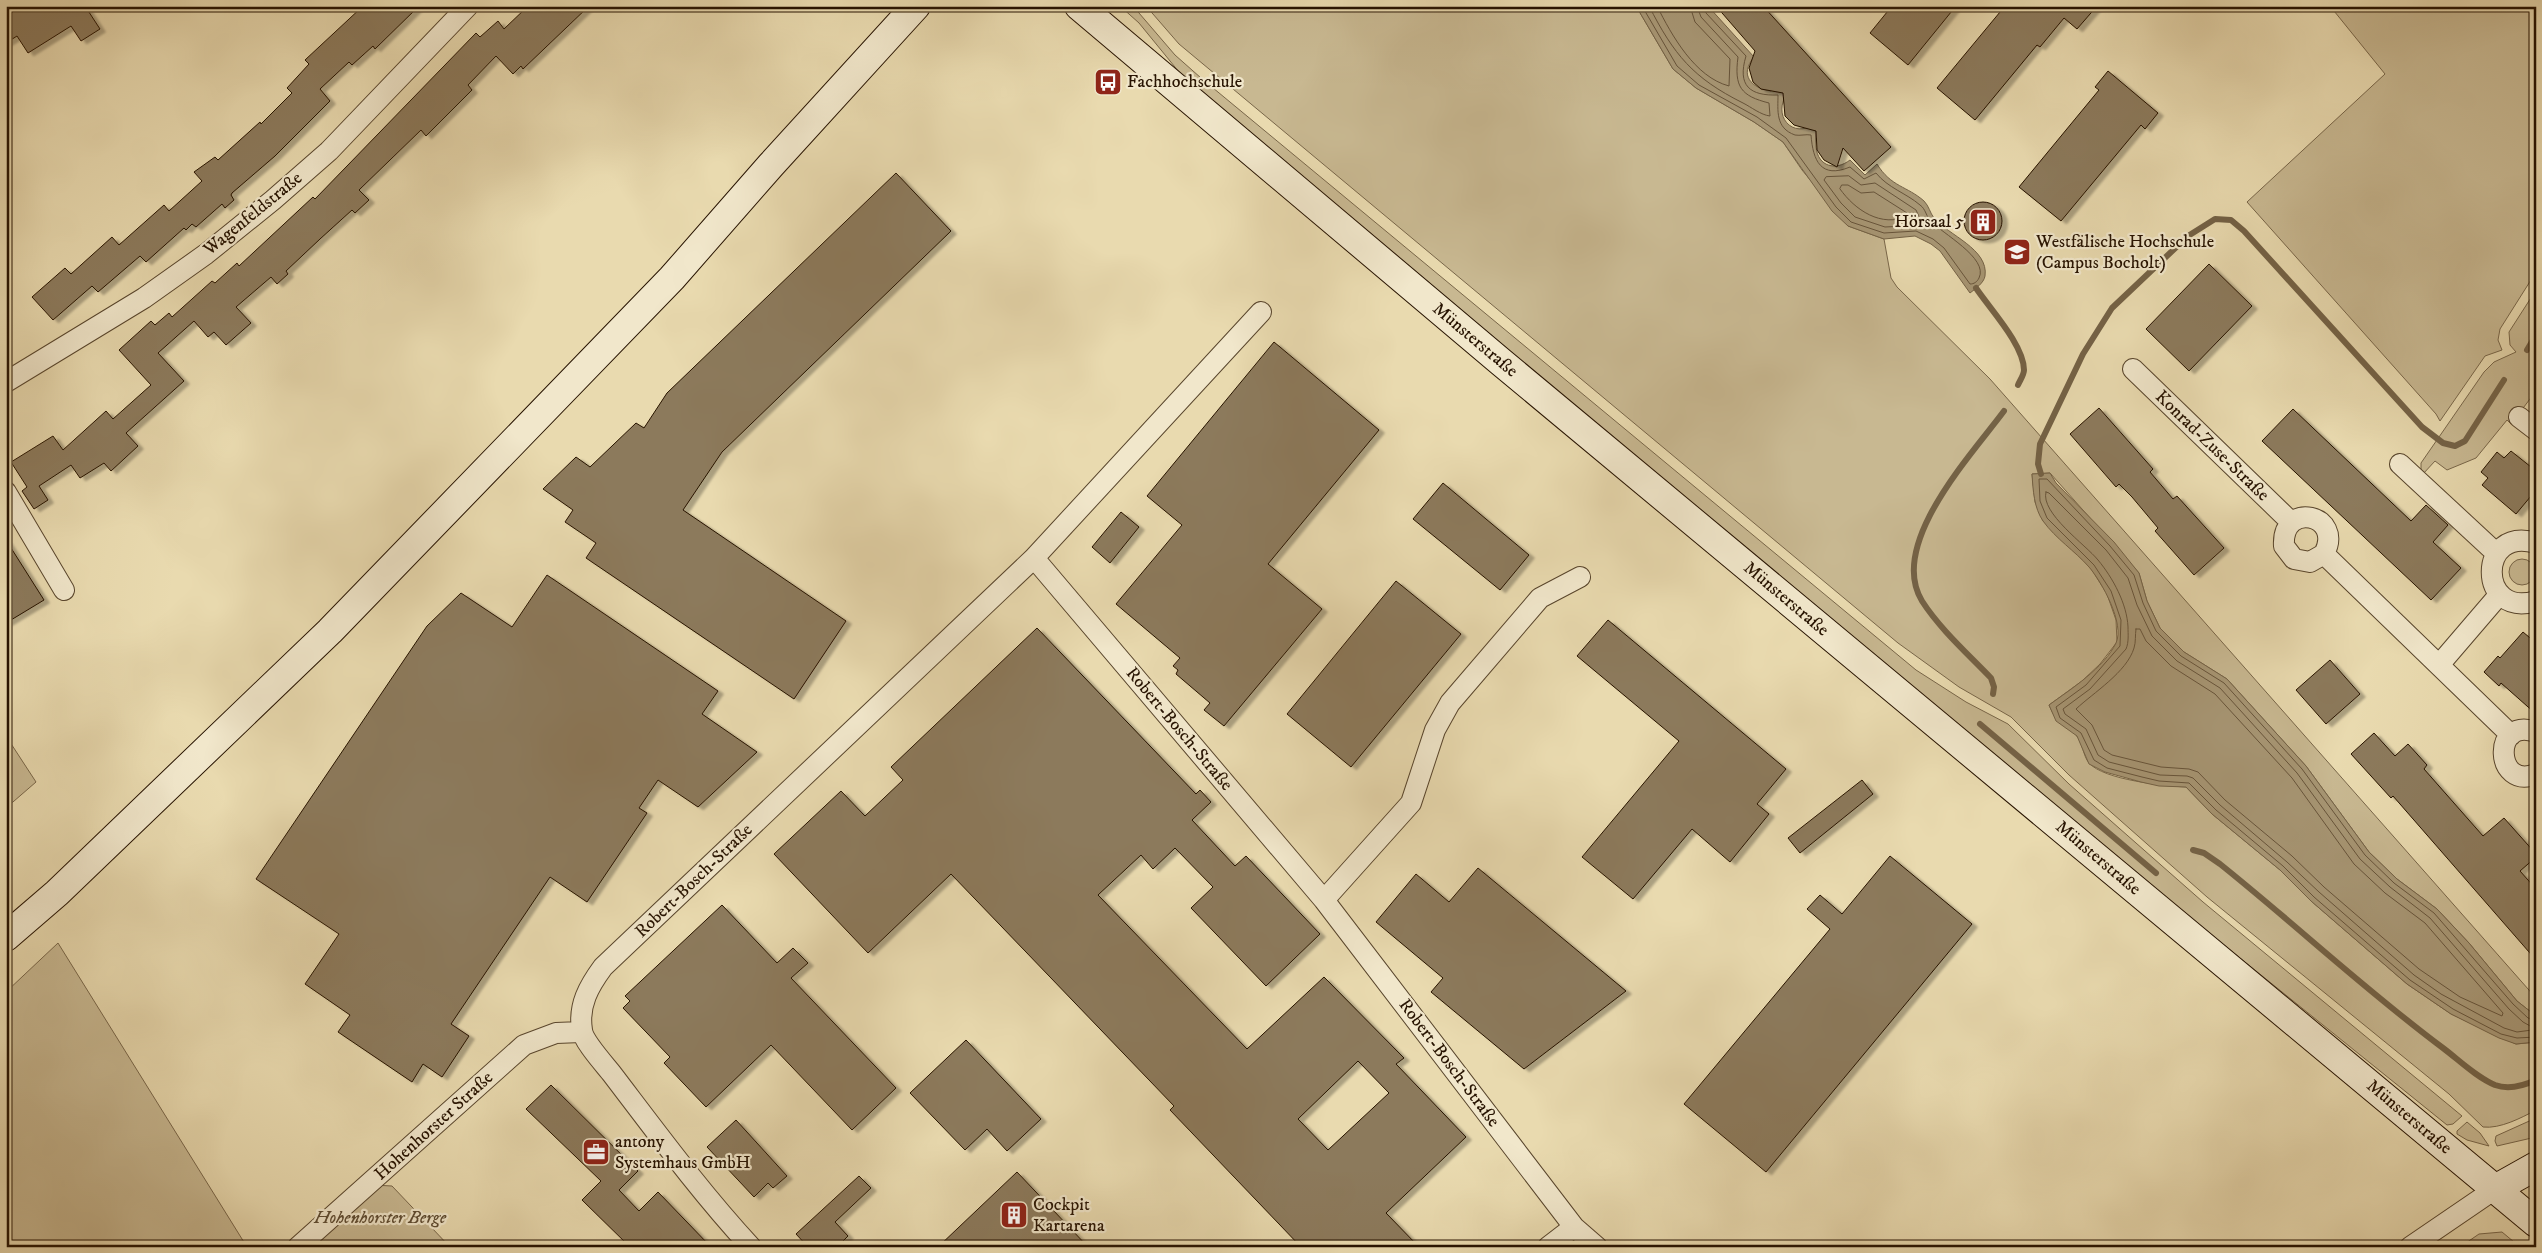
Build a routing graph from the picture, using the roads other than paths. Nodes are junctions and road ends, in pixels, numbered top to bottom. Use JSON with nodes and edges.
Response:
{"nodes":[{"id":1,"x":468,"y":6,"type":"edge"},
{"id":2,"x":916,"y":6,"type":"edge"},
{"id":3,"x":1079,"y":6,"type":"edge"},
{"id":4,"x":1261,"y":312,"type":"dead end"},
{"id":5,"x":2132,"y":369,"type":"dead end"},
{"id":6,"x":6,"y":382,"type":"edge"},
{"id":7,"x":2519,"y":417,"type":"dead end"},
{"id":8,"x":2536,"y":430,"type":"edge"},
{"id":9,"x":2400,"y":464,"type":"dead end"},
{"id":10,"x":6,"y":492,"type":"edge"},
{"id":11,"x":2291,"y":522,"type":"junction"},
{"id":12,"x":2536,"y":543,"type":"edge"},
{"id":13,"x":2324,"y":554,"type":"junction"},
{"id":14,"x":2496,"y":554,"type":"junction"},
{"id":15,"x":1034,"y":558,"type":"junction"},
{"id":16,"x":1580,"y":577,"type":"dead end"},
{"id":17,"x":64,"y":590,"type":"dead end"},
{"id":18,"x":2500,"y":595,"type":"junction"},
{"id":19,"x":2536,"y":601,"type":"edge"},
{"id":20,"x":2438,"y":665,"type":"junction"},
{"id":21,"x":2536,"y":732,"type":"edge"},
{"id":22,"x":2511,"y":735,"type":"junction"},
{"id":23,"x":2536,"y":774,"type":"edge"},
{"id":24,"x":1324,"y":900,"type":"junction"},
{"id":25,"x":6,"y":937,"type":"edge"},
{"id":26,"x":582,"y":1032,"type":"junction"},
{"id":27,"x":2536,"y":1166,"type":"edge"},
{"id":28,"x":2495,"y":1189,"type":"junction"},
{"id":29,"x":2536,"y":1223,"type":"edge"},
{"id":30,"x":1574,"y":1227,"type":"junction"},
{"id":31,"x":298,"y":1247,"type":"edge"},
{"id":32,"x":751,"y":1247,"type":"edge"},
{"id":33,"x":1548,"y":1247,"type":"edge"},
{"id":34,"x":1596,"y":1247,"type":"edge"},
{"id":35,"x":2410,"y":1247,"type":"edge"}],
"edges":[{"from":1,"to":6,"type":"street","name":"Wagenfeldstraße"},
{"from":2,"to":25,"type":"main road"},
{"from":3,"to":28,"type":"main road","name":"Münsterstraße"},
{"from":4,"to":15,"type":"street","name":"Robert-Bosch-Straße"},
{"from":5,"to":11,"type":"street","name":"Konrad-Zuse-Straße"},
{"from":7,"to":8,"type":"street"},
{"from":9,"to":14,"type":"street"},
{"from":10,"to":17,"type":"street"},
{"from":11,"to":13,"type":"street"},
{"from":11,"to":13,"type":"street"},
{"from":12,"to":14,"type":"street"},
{"from":13,"to":20,"type":"street"},
{"from":14,"to":18,"type":"street"},
{"from":15,"to":24,"type":"street","name":"Robert-Bosch-Straße"},
{"from":15,"to":26,"type":"street","name":"Robert-Bosch-Straße"},
{"from":16,"to":24,"type":"street"},
{"from":18,"to":19,"type":"street"},
{"from":18,"to":20,"type":"street"},
{"from":20,"to":22,"type":"street"},
{"from":21,"to":22,"type":"street"},
{"from":22,"to":23,"type":"street"},
{"from":24,"to":30,"type":"street","name":"Robert-Bosch-Straße"},
{"from":26,"to":31,"type":"street","name":"Hohenhorster Straße"},
{"from":26,"to":32,"type":"street"},
{"from":27,"to":28,"type":"main road"},
{"from":28,"to":29,"type":"main road","name":"Münsterstraße"},
{"from":28,"to":35,"type":"street"},
{"from":30,"to":33,"type":"street"},
{"from":30,"to":34,"type":"street","name":"Robert-Bosch-Straße"}]}
